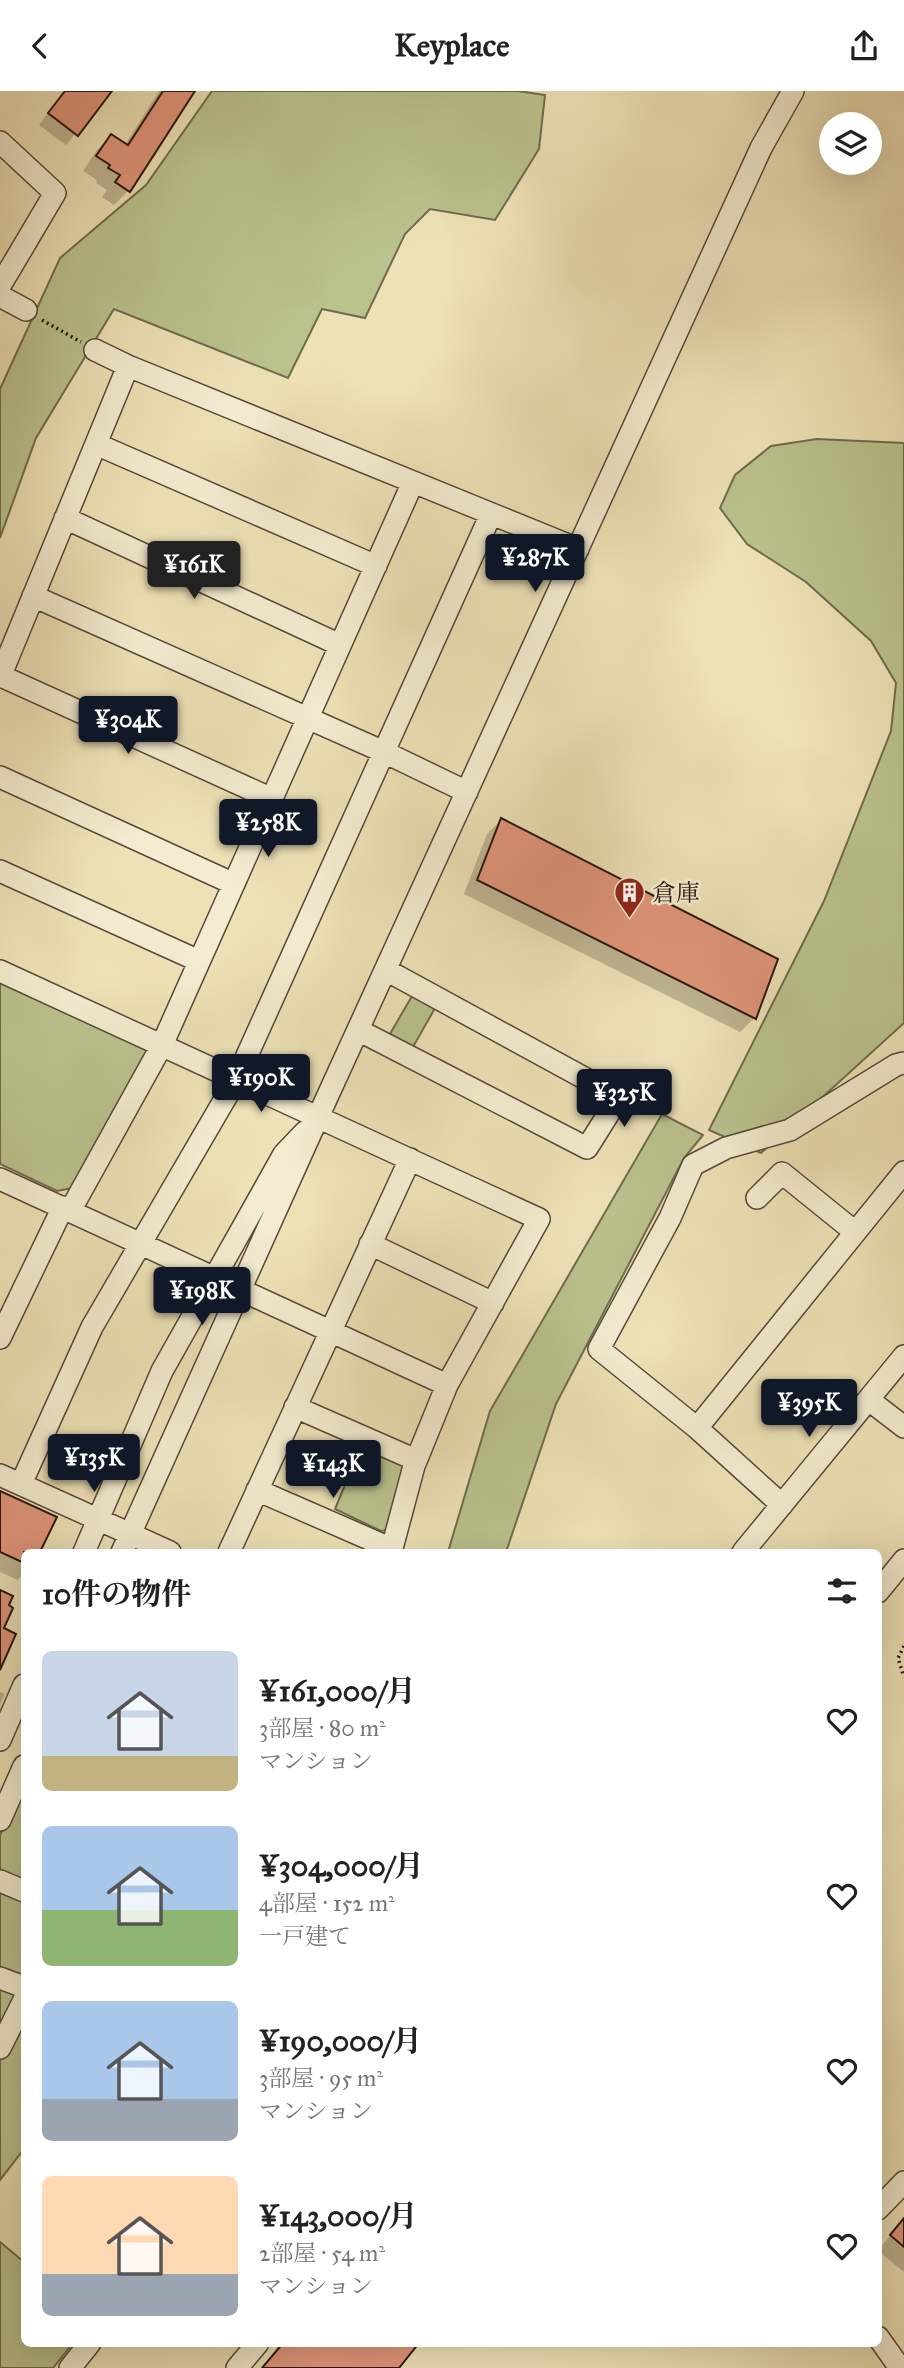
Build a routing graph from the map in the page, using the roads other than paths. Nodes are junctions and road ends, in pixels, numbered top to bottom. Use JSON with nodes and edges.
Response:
{"nodes":[{"id":1,"x":793,"y":91,"type":"edge"},
{"id":2,"x":0,"y":142,"type":"edge"},
{"id":3,"x":0,"y":286,"type":"edge"},
{"id":4,"x":0,"y":296,"type":"edge"},
{"id":5,"x":26,"y":310,"type":"road end"},
{"id":6,"x":94,"y":350,"type":"road end"},
{"id":7,"x":128,"y":366,"type":"junction"},
{"id":8,"x":96,"y":443,"type":"junction"},
{"id":9,"x":413,"y":482,"type":"junction"},
{"id":10,"x":491,"y":514,"type":"junction"},
{"id":11,"x":65,"y":518,"type":"junction"},
{"id":12,"x":578,"y":549,"type":"junction"},
{"id":13,"x":376,"y":566,"type":"junction"},
{"id":14,"x":33,"y":596,"type":"junction"},
{"id":15,"x":340,"y":645,"type":"junction"},
{"id":16,"x":0,"y":677,"type":"edge"},
{"id":17,"x":308,"y":718,"type":"junction"},
{"id":18,"x":384,"y":752,"type":"junction"},
{"id":19,"x":0,"y":777,"type":"edge"},
{"id":20,"x":467,"y":792,"type":"junction"},
{"id":21,"x":272,"y":799,"type":"junction"},
{"id":22,"x":0,"y":871,"type":"edge"},
{"id":23,"x":234,"y":884,"type":"junction"},
{"id":24,"x":200,"y":961,"type":"junction"},
{"id":25,"x":386,"y":970,"type":"junction"},
{"id":26,"x":0,"y":971,"type":"edge"},
{"id":27,"x":358,"y":1030,"type":"junction"},
{"id":28,"x":162,"y":1045,"type":"junction"},
{"id":29,"x":901,"y":1067,"type":"edge"},
{"id":30,"x":236,"y":1080,"type":"junction"},
{"id":31,"x":318,"y":1117,"type":"junction"},
{"id":32,"x":410,"y":1159,"type":"junction"},
{"id":33,"x":904,"y":1172,"type":"edge"},
{"id":34,"x":0,"y":1179,"type":"edge"},
{"id":35,"x":757,"y":1198,"type":"dead end"},
{"id":36,"x":66,"y":1209,"type":"junction"},
{"id":37,"x":855,"y":1232,"type":"junction"},
{"id":38,"x":142,"y":1244,"type":"junction"},
{"id":39,"x":370,"y":1244,"type":"junction"},
{"id":40,"x":215,"y":1277,"type":"junction"},
{"id":41,"x":242,"y":1290,"type":"junction"},
{"id":42,"x":493,"y":1303,"type":"junction"},
{"id":43,"x":330,"y":1331,"type":"junction"},
{"id":44,"x":0,"y":1338,"type":"edge"},
{"id":45,"x":904,"y":1356,"type":"edge"},
{"id":46,"x":447,"y":1385,"type":"junction"},
{"id":47,"x":869,"y":1400,"type":"junction"},
{"id":48,"x":295,"y":1407,"type":"junction"},
{"id":49,"x":904,"y":1427,"type":"edge"},
{"id":50,"x":697,"y":1428,"type":"junction"},
{"id":51,"x":416,"y":1461,"type":"junction"},
{"id":52,"x":0,"y":1475,"type":"edge"},
{"id":53,"x":21,"y":1484,"type":"junction"},
{"id":54,"x":257,"y":1490,"type":"junction"},
{"id":55,"x":782,"y":1505,"type":"junction"},
{"id":56,"x":99,"y":1519,"type":"junction"},
{"id":57,"x":127,"y":1543,"type":"edge"},
{"id":58,"x":85,"y":1549,"type":"edge"},
{"id":59,"x":156,"y":1549,"type":"edge"},
{"id":60,"x":230,"y":1549,"type":"edge"},
{"id":61,"x":387,"y":1549,"type":"edge"},
{"id":62,"x":392,"y":1549,"type":"edge"},
{"id":63,"x":745,"y":1549,"type":"edge"},
{"id":64,"x":904,"y":1560,"type":"edge"},
{"id":65,"x":882,"y":1587,"type":"edge"},
{"id":66,"x":21,"y":1694,"type":"edge"},
{"id":67,"x":0,"y":1740,"type":"edge"},
{"id":68,"x":18,"y":1797,"type":"edge"},
{"id":69,"x":0,"y":1820,"type":"edge"},
{"id":70,"x":0,"y":1881,"type":"edge"},
{"id":71,"x":21,"y":1890,"type":"edge"},
{"id":72,"x":0,"y":1978,"type":"edge"},
{"id":73,"x":21,"y":1986,"type":"edge"},
{"id":74,"x":21,"y":2006,"type":"edge"},
{"id":75,"x":0,"y":2047,"type":"edge"},
{"id":76,"x":904,"y":2182,"type":"edge"},
{"id":77,"x":882,"y":2205,"type":"edge"},
{"id":78,"x":882,"y":2343,"type":"edge"},
{"id":79,"x":87,"y":2347,"type":"edge"},
{"id":80,"x":255,"y":2347,"type":"edge"},
{"id":81,"x":70,"y":2368,"type":"edge"},
{"id":82,"x":237,"y":2368,"type":"edge"},
{"id":83,"x":900,"y":2368,"type":"edge"}],
"edges":[{"from":1,"to":12,"type":"street"},
{"from":2,"to":3,"type":"street"},
{"from":4,"to":5,"type":"street"},
{"from":6,"to":7,"type":"street"},
{"from":7,"to":8,"type":"street"},
{"from":7,"to":9,"type":"street"},
{"from":8,"to":11,"type":"street"},
{"from":8,"to":13,"type":"street"},
{"from":9,"to":10,"type":"street"},
{"from":9,"to":13,"type":"street"},
{"from":10,"to":12,"type":"street"},
{"from":10,"to":18,"type":"street"},
{"from":11,"to":14,"type":"street"},
{"from":11,"to":15,"type":"street"},
{"from":12,"to":20,"type":"street"},
{"from":13,"to":15,"type":"street"},
{"from":14,"to":16,"type":"street"},
{"from":14,"to":17,"type":"street"},
{"from":15,"to":17,"type":"street"},
{"from":16,"to":21,"type":"street"},
{"from":17,"to":18,"type":"street"},
{"from":17,"to":21,"type":"street"},
{"from":18,"to":20,"type":"street"},
{"from":18,"to":30,"type":"street"},
{"from":19,"to":23,"type":"street"},
{"from":20,"to":25,"type":"street"},
{"from":21,"to":23,"type":"street"},
{"from":22,"to":24,"type":"street"},
{"from":23,"to":24,"type":"street"},
{"from":24,"to":28,"type":"street"},
{"from":25,"to":27,"type":"street"},
{"from":25,"to":27,"type":"street"},
{"from":26,"to":28,"type":"street"},
{"from":27,"to":31,"type":"street"},
{"from":28,"to":30,"type":"street"},
{"from":28,"to":36,"type":"street"},
{"from":29,"to":50,"type":"street"},
{"from":30,"to":31,"type":"street"},
{"from":30,"to":38,"type":"street"},
{"from":31,"to":32,"type":"street"},
{"from":31,"to":40,"type":"street"},
{"from":31,"to":41,"type":"street"},
{"from":32,"to":39,"type":"street"},
{"from":32,"to":42,"type":"street"},
{"from":33,"to":37,"type":"street"},
{"from":34,"to":36,"type":"street"},
{"from":35,"to":37,"type":"street"},
{"from":36,"to":38,"type":"street"},
{"from":36,"to":44,"type":"street"},
{"from":37,"to":50,"type":"street"},
{"from":38,"to":40,"type":"street"},
{"from":38,"to":53,"type":"street"},
{"from":39,"to":42,"type":"street"},
{"from":39,"to":43,"type":"street"},
{"from":40,"to":41,"type":"street"},
{"from":40,"to":56,"type":"street"},
{"from":41,"to":43,"type":"street"},
{"from":41,"to":57,"type":"street"},
{"from":42,"to":46,"type":"street"},
{"from":43,"to":46,"type":"street"},
{"from":43,"to":48,"type":"street"},
{"from":45,"to":47,"type":"street"},
{"from":46,"to":51,"type":"street"},
{"from":47,"to":49,"type":"street"},
{"from":47,"to":55,"type":"street"},
{"from":48,"to":51,"type":"street"},
{"from":48,"to":54,"type":"street"},
{"from":50,"to":55,"type":"street"},
{"from":51,"to":62,"type":"street"},
{"from":52,"to":53,"type":"street"},
{"from":53,"to":56,"type":"street"},
{"from":54,"to":60,"type":"street"},
{"from":54,"to":61,"type":"street"},
{"from":55,"to":63,"type":"street"},
{"from":56,"to":57,"type":"street"},
{"from":56,"to":58,"type":"street"},
{"from":57,"to":59,"type":"street"},
{"from":64,"to":65,"type":"street"},
{"from":66,"to":67,"type":"street"},
{"from":68,"to":69,"type":"street"},
{"from":70,"to":71,"type":"street"},
{"from":72,"to":73,"type":"street"},
{"from":74,"to":75,"type":"street"},
{"from":76,"to":77,"type":"street"},
{"from":78,"to":83,"type":"street"},
{"from":79,"to":81,"type":"street"},
{"from":80,"to":82,"type":"street"}]}
